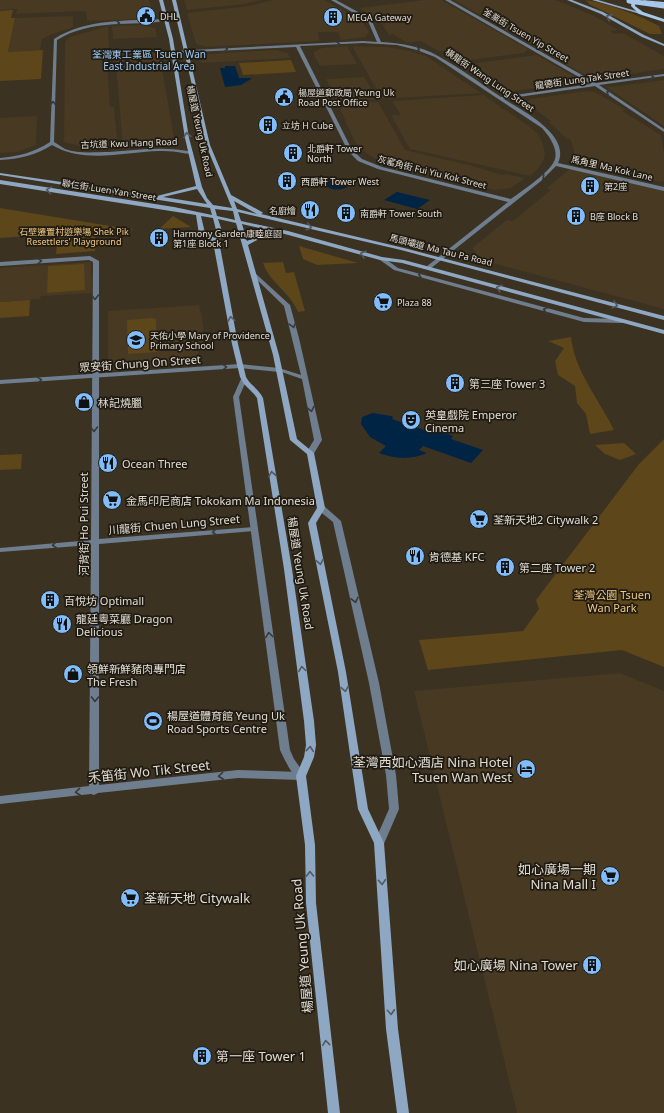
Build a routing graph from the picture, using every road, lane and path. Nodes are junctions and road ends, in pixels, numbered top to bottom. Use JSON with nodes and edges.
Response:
{"nodes":[{"id":1,"x":161,"y":0,"type":"edge"},
{"id":2,"x":174,"y":0,"type":"edge"},
{"id":3,"x":333,"y":0,"type":"edge"},
{"id":4,"x":447,"y":0,"type":"edge"},
{"id":5,"x":569,"y":0,"type":"edge"},
{"id":6,"x":594,"y":0,"type":"edge"},
{"id":7,"x":627,"y":0,"type":"edge"},
{"id":8,"x":634,"y":0,"type":"edge"},
{"id":9,"x":644,"y":0,"type":"edge"},
{"id":10,"x":664,"y":4,"type":"edge"},
{"id":11,"x":641,"y":13,"type":"junction"},
{"id":12,"x":166,"y":20,"type":"junction"},
{"id":13,"x":664,"y":21,"type":"edge"},
{"id":14,"x":379,"y":42,"type":"junction"},
{"id":15,"x":664,"y":45,"type":"edge"},
{"id":16,"x":298,"y":46,"type":"junction"},
{"id":17,"x":186,"y":51,"type":"junction"},
{"id":18,"x":173,"y":52,"type":"junction"},
{"id":19,"x":664,"y":75,"type":"edge"},
{"id":20,"x":596,"y":85,"type":"junction"},
{"id":21,"x":502,"y":98,"type":"junction"},
{"id":22,"x":664,"y":131,"type":"edge"},
{"id":23,"x":52,"y":143,"type":"junction"},
{"id":24,"x":191,"y":153,"type":"junction"},
{"id":25,"x":0,"y":159,"type":"edge"},
{"id":26,"x":556,"y":164,"type":"junction"},
{"id":27,"x":0,"y":174,"type":"edge"},
{"id":28,"x":0,"y":182,"type":"edge"},
{"id":29,"x":199,"y":187,"type":"junction"},
{"id":30,"x":664,"y":188,"type":"edge"},
{"id":31,"x":229,"y":196,"type":"junction"},
{"id":32,"x":158,"y":197,"type":"junction"},
{"id":33,"x":512,"y":201,"type":"junction"},
{"id":34,"x":212,"y":206,"type":"junction"},
{"id":35,"x":235,"y":210,"type":"junction"},
{"id":36,"x":198,"y":214,"type":"junction"},
{"id":37,"x":215,"y":217,"type":"junction"},
{"id":38,"x":271,"y":218,"type":"junction"},
{"id":39,"x":239,"y":222,"type":"junction"},
{"id":40,"x":286,"y":232,"type":"junction"},
{"id":41,"x":216,"y":241,"type":"junction"},
{"id":42,"x":246,"y":244,"type":"junction"},
{"id":43,"x":440,"y":258,"type":"junction"},
{"id":44,"x":382,"y":259,"type":"junction"},
{"id":45,"x":0,"y":264,"type":"edge"},
{"id":46,"x":428,"y":268,"type":"junction"},
{"id":47,"x":254,"y":275,"type":"junction"},
{"id":48,"x":664,"y":318,"type":"edge"},
{"id":49,"x":622,"y":321,"type":"junction"},
{"id":50,"x":664,"y":332,"type":"edge"},
{"id":51,"x":240,"y":366,"type":"junction"},
{"id":52,"x":279,"y":370,"type":"junction"},
{"id":53,"x":94,"y":376,"type":"junction"},
{"id":54,"x":305,"y":378,"type":"junction"},
{"id":55,"x":244,"y":380,"type":"junction"},
{"id":56,"x":0,"y":382,"type":"edge"},
{"id":57,"x":310,"y":454,"type":"junction"},
{"id":58,"x":322,"y":508,"type":"junction"},
{"id":59,"x":254,"y":529,"type":"junction"},
{"id":60,"x":94,"y":542,"type":"junction"},
{"id":61,"x":0,"y":550,"type":"edge"},
{"id":62,"x":301,"y":776,"type":"junction"},
{"id":63,"x":94,"y":791,"type":"junction"},
{"id":64,"x":0,"y":800,"type":"edge"},
{"id":65,"x":379,"y":843,"type":"junction"},
{"id":66,"x":334,"y":1113,"type":"edge"},
{"id":67,"x":404,"y":1113,"type":"edge"}],
"edges":[{"from":1,"to":12,"type":"main road","name":"楊屋道 Yeung Uk Road"},
{"from":2,"to":17,"type":"main road","name":"楊屋道 Yeung Uk Road"},
{"from":3,"to":14,"type":"street"},
{"from":4,"to":20,"type":"street","name":"荃業街 Tsuen Yip Street"},
{"from":15,"to":5,"type":"main road","one_way":true},
{"from":6,"to":11,"type":"main road"},
{"from":7,"to":10,"type":"main road","bridge":true},
{"from":8,"to":11,"type":"main road"},
{"from":9,"to":10,"type":"main road"},
{"from":11,"to":13,"type":"main road"},
{"from":12,"to":18,"type":"main road","name":"楊屋道 Yeung Uk Road"},
{"from":23,"to":12,"type":"street","one_way":true},
{"from":16,"to":14,"type":"street","name":"橫龍街 Wang Lung Street","one_way":true},
{"from":14,"to":21,"type":"street","name":"橫龍街 Wang Lung Street","one_way":true},
{"from":17,"to":16,"type":"street","name":"橫龍街 Wang Lung Street","one_way":true},
{"from":16,"to":33,"type":"street","name":"灰窰角街 Fui Yiu Kok Street"},
{"from":17,"to":18,"type":"street","name":"橫龍街 Wang Lung Street"},
{"from":17,"to":31,"type":"main road","name":"楊屋道 Yeung Uk Road"},
{"from":24,"to":18,"type":"main road","name":"楊屋道 Yeung Uk Road","one_way":true},
{"from":20,"to":19,"type":"street","name":"龍德街 Lung Tak Street","one_way":true},
{"from":20,"to":21,"type":"street","name":"龍德街 Lung Tak Street"},
{"from":22,"to":20,"type":"street","one_way":true},
{"from":21,"to":26,"type":"street","name":"橫龍街 Wang Lung Street"},
{"from":23,"to":24,"type":"street","name":"古坑道 Kwu Hang Road"},
{"from":23,"to":25,"type":"street"},
{"from":24,"to":29,"type":"main road","name":"楊屋道 Yeung Uk Road"},
{"from":26,"to":30,"type":"street","name":"馬角里 Ma Kok Lane"},
{"from":33,"to":26,"type":"street","one_way":true},
{"from":27,"to":32,"type":"main road","name":"聯仁街 Luen Yan Street"},
{"from":36,"to":28,"type":"main road","name":"聯仁街 Luen Yan Street","one_way":true},
{"from":29,"to":32,"type":"main road"},
{"from":29,"to":34,"type":"main road","name":"楊屋道 Yeung Uk Road"},
{"from":31,"to":35,"type":"main road","name":"楊屋道 Yeung Uk Road"},
{"from":31,"to":38,"type":"main road"},
{"from":32,"to":34,"type":"main road","name":"聯仁街 Luen Yan Street"},
{"from":33,"to":43,"type":"street"},
{"from":34,"to":35,"type":"main road","name":"馬頭壩道 Ma Tau Pa Road"},
{"from":34,"to":37,"type":"main road","name":"楊屋道 Yeung Uk Road"},
{"from":35,"to":38,"type":"main road","name":"馬頭壩道 Ma Tau Pa Road"},
{"from":35,"to":39,"type":"main road","name":"楊屋道 Yeung Uk Road"},
{"from":36,"to":37,"type":"main road","name":"聯仁街 Luen Yan Street"},
{"from":36,"to":41,"type":"main road"},
{"from":37,"to":39,"type":"main road","name":"馬頭壩道 Ma Tau Pa Road"},
{"from":37,"to":41,"type":"main road","name":"楊屋道 Yeung Uk Road"},
{"from":38,"to":43,"type":"main road","name":"馬頭壩道 Ma Tau Pa Road","one_way":true},
{"from":39,"to":40,"type":"main road","name":"馬頭壩道 Ma Tau Pa Road"},
{"from":39,"to":42,"type":"main road","name":"楊屋道 Yeung Uk Road"},
{"from":40,"to":42,"type":"main road"},
{"from":44,"to":40,"type":"main road","name":"馬頭壩道 Ma Tau Pa Road","one_way":true},
{"from":51,"to":41,"type":"main road","name":"楊屋道 Yeung Uk Road","one_way":true},
{"from":42,"to":47,"type":"main road","name":"楊屋道 Yeung Uk Road"},
{"from":43,"to":46,"type":"street"},
{"from":43,"to":48,"type":"main road","name":"馬頭壩道 Ma Tau Pa Road","one_way":true},
{"from":44,"to":46,"type":"main road","name":"馬頭壩道 Ma Tau Pa Road"},
{"from":49,"to":44,"type":"street","one_way":true},
{"from":45,"to":53,"type":"street","name":"河背街 Ho Pui Street","one_way":true},
{"from":49,"to":46,"type":"main road","name":"馬頭壩道 Ma Tau Pa Road","one_way":true},
{"from":47,"to":52,"type":"main road","name":"楊屋道 Yeung Uk Road"},
{"from":47,"to":54,"type":"street","one_way":true},
{"from":49,"to":50,"type":"main road","name":"馬頭壩道 Ma Tau Pa Road"},
{"from":51,"to":52,"type":"street","name":"眾安街 Chung On Street"},
{"from":53,"to":51,"type":"street","name":"眾安街 Chung On Street","one_way":true},
{"from":51,"to":55,"type":"main road","name":"楊屋道 Yeung Uk Road"},
{"from":52,"to":54,"type":"street","name":"眾安街 Chung On Street"},
{"from":52,"to":57,"type":"main road","name":"楊屋道 Yeung Uk Road"},
{"from":56,"to":53,"type":"street","name":"眾安街 Chung On Street","one_way":true},
{"from":53,"to":60,"type":"street","name":"河背街 Ho Pui Street","one_way":true},
{"from":54,"to":57,"type":"street","one_way":true},
{"from":55,"to":59,"type":"street","name":"楊屋道 Yeung Uk Road"},
{"from":62,"to":55,"type":"main road","name":"楊屋道 Yeung Uk Road","one_way":true},
{"from":57,"to":58,"type":"main road"},
{"from":58,"to":65,"type":"main road","name":"楊屋道 Yeung Uk Road","one_way":true},
{"from":58,"to":65,"type":"street","name":"楊屋道 Yeung Uk Road","one_way":true},
{"from":59,"to":60,"type":"street","name":"川龍街 Chuen Lung Street","one_way":true},
{"from":62,"to":59,"type":"street","name":"楊屋道 Yeung Uk Road","one_way":true},
{"from":60,"to":61,"type":"street","name":"川龍街 Chuen Lung Street","one_way":true},
{"from":60,"to":63,"type":"street","name":"河背街 Ho Pui Street","one_way":true},
{"from":62,"to":63,"type":"street","name":"禾笛街 Wo Tik Street","one_way":true},
{"from":66,"to":62,"type":"main road","name":"楊屋道 Yeung Uk Road","one_way":true},
{"from":63,"to":64,"type":"street","name":"禾笛街 Wo Tik Street","one_way":true},
{"from":65,"to":67,"type":"main road","name":"楊屋道 Yeung Uk Road","one_way":true}]}
